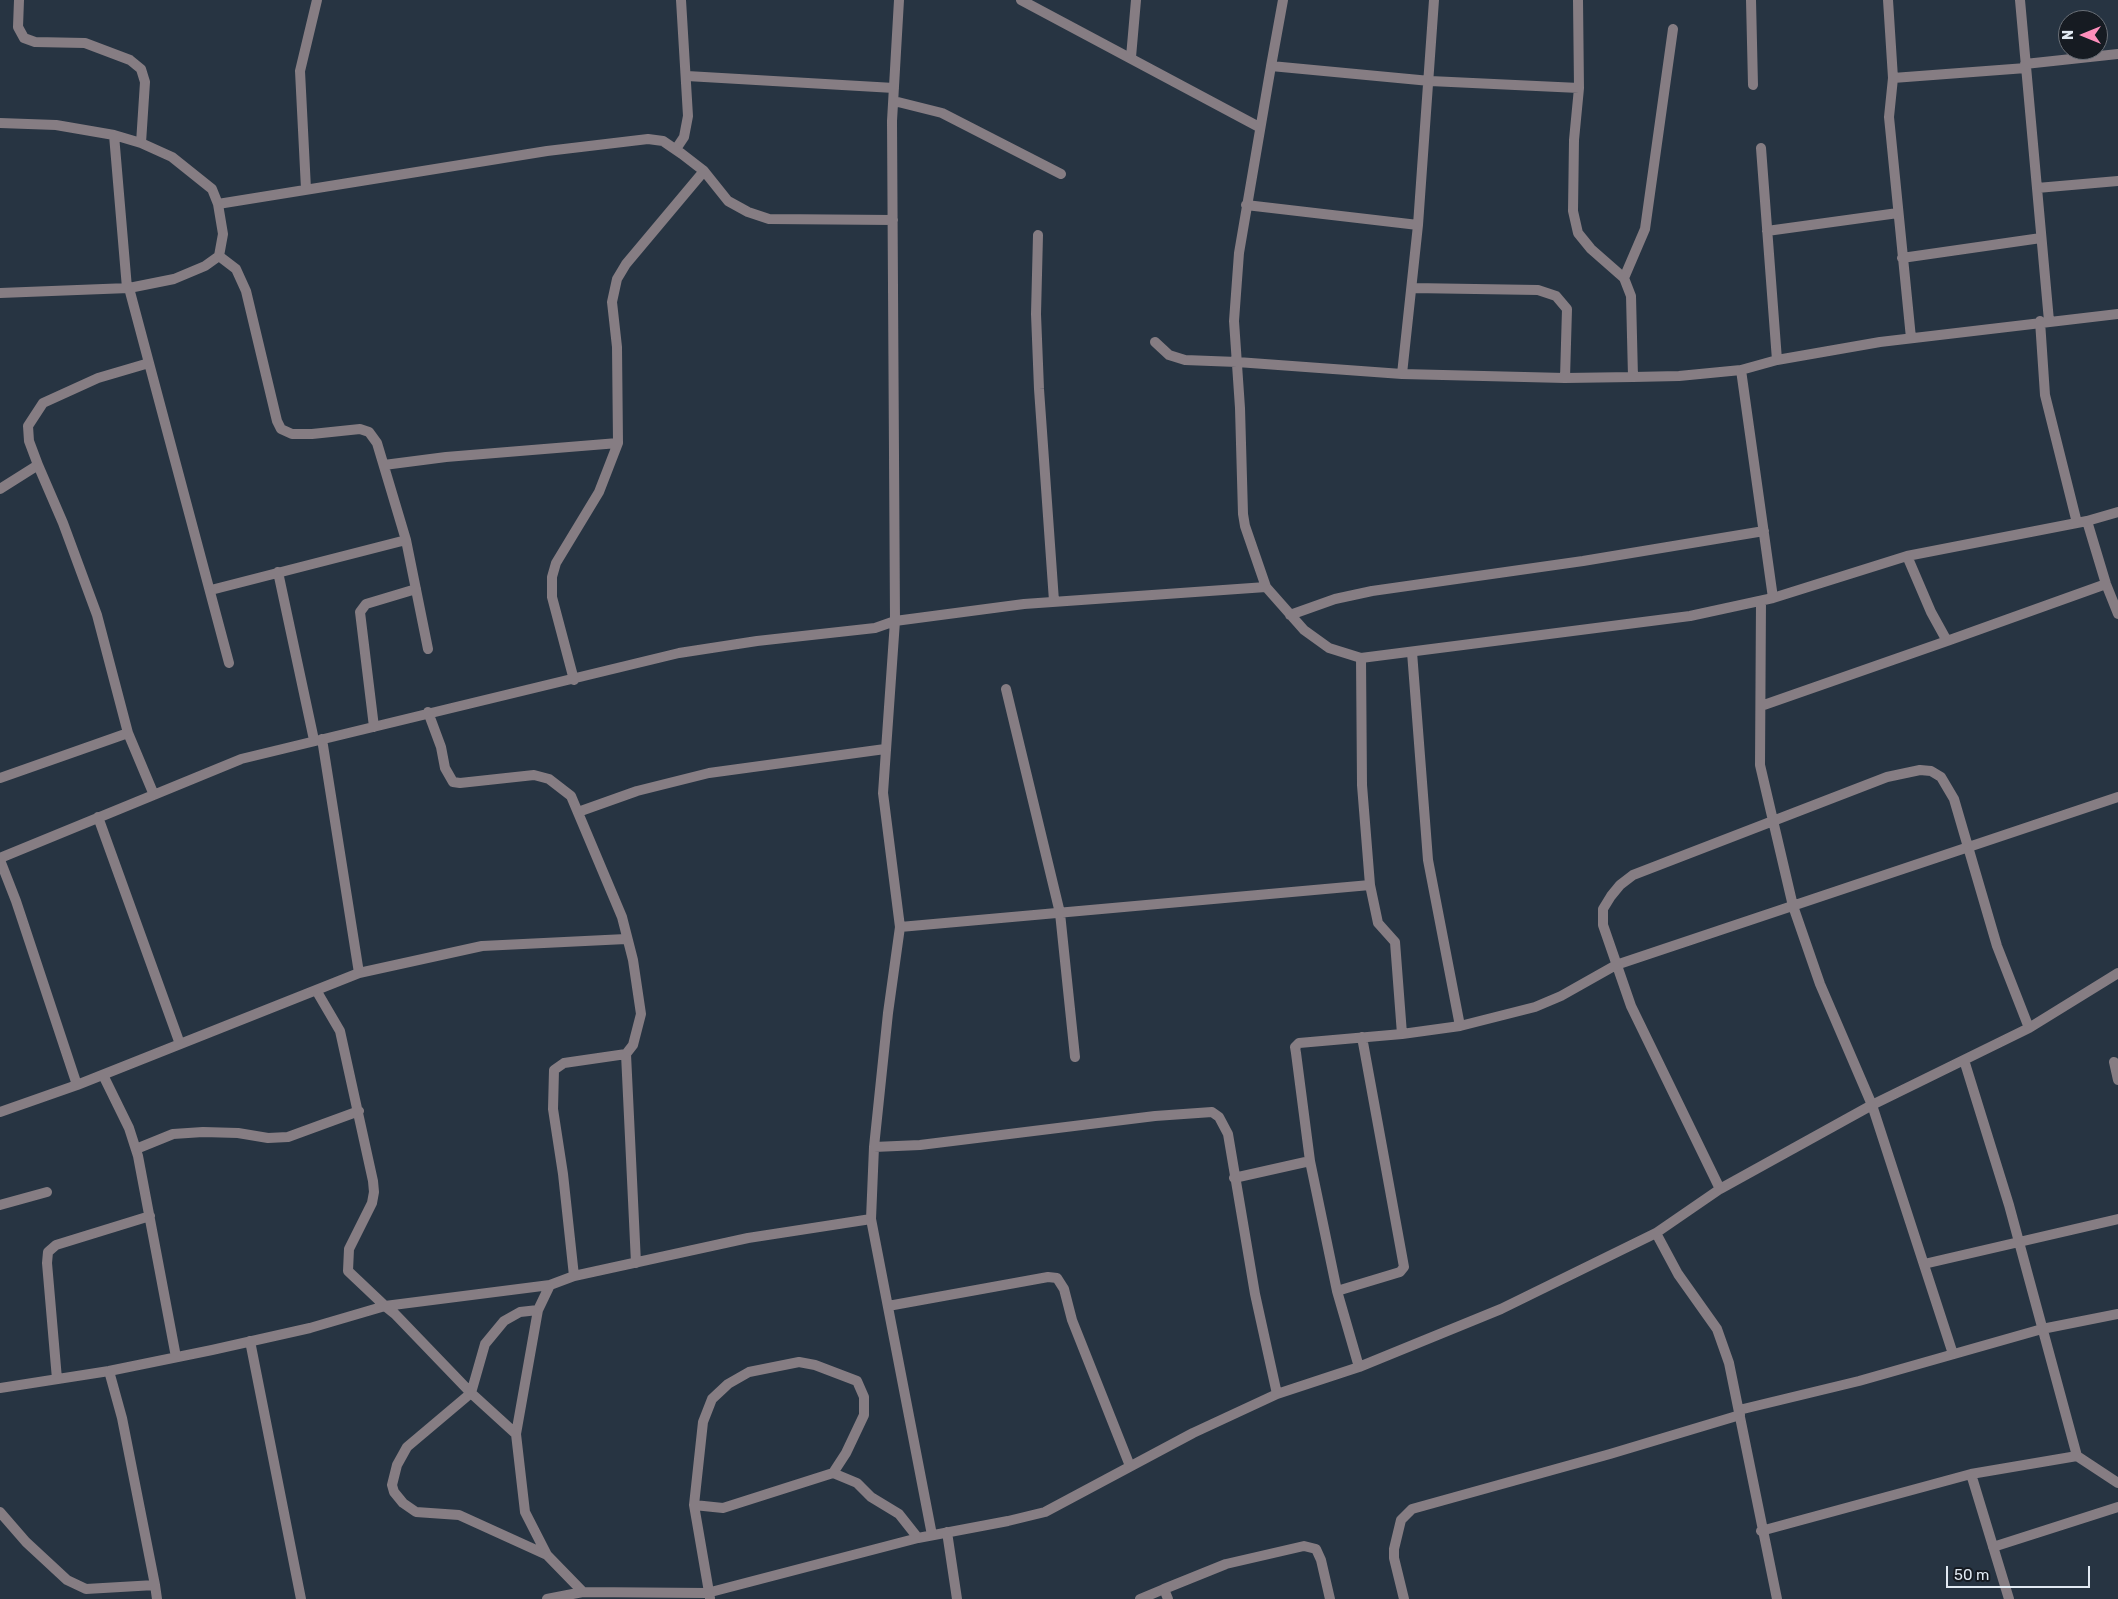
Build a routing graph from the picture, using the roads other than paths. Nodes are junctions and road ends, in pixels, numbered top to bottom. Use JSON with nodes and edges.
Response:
{"nodes":[{"id":1,"x":19,"y":0,"type":"edge"},
{"id":2,"x":317,"y":0,"type":"edge"},
{"id":3,"x":681,"y":0,"type":"edge"},
{"id":4,"x":899,"y":0,"type":"edge"},
{"id":5,"x":1021,"y":0,"type":"edge"},
{"id":6,"x":1136,"y":0,"type":"edge"},
{"id":7,"x":1283,"y":0,"type":"edge"},
{"id":8,"x":1434,"y":0,"type":"edge"},
{"id":9,"x":1578,"y":0,"type":"edge"},
{"id":10,"x":1752,"y":0,"type":"edge"},
{"id":11,"x":1888,"y":0,"type":"edge"},
{"id":12,"x":2020,"y":0,"type":"edge"},
{"id":13,"x":1673,"y":29,"type":"dead end"},
{"id":14,"x":2118,"y":54,"type":"edge"},
{"id":15,"x":1131,"y":57,"type":"junction"},
{"id":16,"x":1272,"y":66,"type":"junction"},
{"id":17,"x":2025,"y":66,"type":"junction"},
{"id":18,"x":687,"y":76,"type":"junction"},
{"id":19,"x":1893,"y":78,"type":"junction"},
{"id":20,"x":1430,"y":81,"type":"junction"},
{"id":21,"x":1753,"y":85,"type":"dead end"},
{"id":22,"x":894,"y":88,"type":"junction"},
{"id":23,"x":1579,"y":88,"type":"junction"},
{"id":24,"x":894,"y":101,"type":"junction"},
{"id":25,"x":0,"y":124,"type":"edge"},
{"id":26,"x":1259,"y":127,"type":"junction"},
{"id":27,"x":114,"y":135,"type":"junction"},
{"id":28,"x":141,"y":143,"type":"junction"},
{"id":29,"x":1761,"y":148,"type":"dead end"},
{"id":30,"x":676,"y":149,"type":"junction"},
{"id":31,"x":704,"y":171,"type":"junction"},
{"id":32,"x":1061,"y":174,"type":"dead end"},
{"id":33,"x":2118,"y":181,"type":"edge"},
{"id":34,"x":2037,"y":188,"type":"junction"},
{"id":35,"x":306,"y":189,"type":"junction"},
{"id":36,"x":218,"y":204,"type":"junction"},
{"id":37,"x":1246,"y":205,"type":"junction"},
{"id":38,"x":1898,"y":213,"type":"junction"},
{"id":39,"x":893,"y":220,"type":"junction"},
{"id":40,"x":1418,"y":226,"type":"junction"},
{"id":41,"x":1767,"y":231,"type":"junction"},
{"id":42,"x":1038,"y":236,"type":"dead end"},
{"id":43,"x":2041,"y":238,"type":"junction"},
{"id":44,"x":218,"y":256,"type":"junction"},
{"id":45,"x":1902,"y":258,"type":"junction"},
{"id":46,"x":1624,"y":278,"type":"junction"},
{"id":47,"x":128,"y":288,"type":"junction"},
{"id":48,"x":1412,"y":288,"type":"junction"},
{"id":49,"x":0,"y":293,"type":"edge"},
{"id":50,"x":2118,"y":314,"type":"edge"},
{"id":51,"x":2044,"y":321,"type":"junction"},
{"id":52,"x":1911,"y":338,"type":"junction"},
{"id":53,"x":1154,"y":342,"type":"dead end"},
{"id":54,"x":1777,"y":360,"type":"junction"},
{"id":55,"x":1237,"y":362,"type":"junction"},
{"id":56,"x":149,"y":363,"type":"junction"},
{"id":57,"x":1741,"y":370,"type":"junction"},
{"id":58,"x":1402,"y":374,"type":"junction"},
{"id":59,"x":1633,"y":377,"type":"junction"},
{"id":60,"x":1565,"y":378,"type":"junction"},
{"id":61,"x":618,"y":443,"type":"junction"},
{"id":62,"x":38,"y":465,"type":"junction"},
{"id":63,"x":384,"y":465,"type":"junction"},
{"id":64,"x":0,"y":489,"type":"edge"},
{"id":65,"x":2118,"y":512,"type":"edge"},
{"id":66,"x":2082,"y":522,"type":"junction"},
{"id":67,"x":1764,"y":531,"type":"junction"},
{"id":68,"x":406,"y":540,"type":"junction"},
{"id":69,"x":1907,"y":556,"type":"junction"},
{"id":70,"x":278,"y":572,"type":"junction"},
{"id":71,"x":2106,"y":584,"type":"junction"},
{"id":72,"x":1266,"y":587,"type":"junction"},
{"id":73,"x":416,"y":589,"type":"junction"},
{"id":74,"x":211,"y":590,"type":"junction"},
{"id":75,"x":1773,"y":598,"type":"junction"},
{"id":76,"x":1054,"y":601,"type":"junction"},
{"id":77,"x":1761,"y":602,"type":"junction"},
{"id":78,"x":2118,"y":614,"type":"edge"},
{"id":79,"x":1290,"y":615,"type":"junction"},
{"id":80,"x":895,"y":621,"type":"junction"},
{"id":81,"x":1947,"y":641,"type":"junction"},
{"id":82,"x":428,"y":649,"type":"dead end"},
{"id":83,"x":1412,"y":652,"type":"junction"},
{"id":84,"x":1361,"y":658,"type":"junction"},
{"id":85,"x":229,"y":663,"type":"dead end"},
{"id":86,"x":574,"y":680,"type":"junction"},
{"id":87,"x":1006,"y":689,"type":"dead end"},
{"id":88,"x":1761,"y":706,"type":"junction"},
{"id":89,"x":428,"y":712,"type":"junction"},
{"id":90,"x":374,"y":727,"type":"junction"},
{"id":91,"x":128,"y":733,"type":"junction"},
{"id":92,"x":318,"y":739,"type":"junction"},
{"id":93,"x":885,"y":749,"type":"junction"},
{"id":94,"x":0,"y":778,"type":"edge"},
{"id":95,"x":154,"y":795,"type":"junction"},
{"id":96,"x":2117,"y":799,"type":"edge"},
{"id":97,"x":578,"y":812,"type":"junction"},
{"id":98,"x":98,"y":817,"type":"junction"},
{"id":99,"x":1773,"y":820,"type":"junction"},
{"id":100,"x":1969,"y":847,"type":"junction"},
{"id":101,"x":0,"y":859,"type":"edge"},
{"id":102,"x":1370,"y":885,"type":"junction"},
{"id":103,"x":1793,"y":906,"type":"junction"},
{"id":104,"x":1060,"y":913,"type":"junction"},
{"id":105,"x":900,"y":927,"type":"junction"},
{"id":106,"x":626,"y":939,"type":"junction"},
{"id":107,"x":1616,"y":965,"type":"junction"},
{"id":108,"x":2118,"y":973,"type":"edge"},
{"id":109,"x":359,"y":974,"type":"junction"},
{"id":110,"x":316,"y":990,"type":"junction"},
{"id":111,"x":1460,"y":1026,"type":"junction"},
{"id":112,"x":2029,"y":1028,"type":"junction"},
{"id":113,"x":1402,"y":1034,"type":"junction"},
{"id":114,"x":1362,"y":1037,"type":"junction"},
{"id":115,"x":180,"y":1044,"type":"junction"},
{"id":116,"x":626,"y":1054,"type":"junction"},
{"id":117,"x":1075,"y":1057,"type":"dead end"},
{"id":118,"x":1964,"y":1060,"type":"junction"},
{"id":119,"x":2114,"y":1062,"type":"dead end"},
{"id":120,"x":103,"y":1075,"type":"junction"},
{"id":121,"x":2118,"y":1080,"type":"edge"},
{"id":122,"x":77,"y":1085,"type":"junction"},
{"id":123,"x":1872,"y":1105,"type":"junction"},
{"id":124,"x":359,"y":1111,"type":"junction"},
{"id":125,"x":0,"y":1112,"type":"edge"},
{"id":126,"x":874,"y":1147,"type":"junction"},
{"id":127,"x":136,"y":1149,"type":"junction"},
{"id":128,"x":1310,"y":1161,"type":"junction"},
{"id":129,"x":1234,"y":1178,"type":"junction"},
{"id":130,"x":1720,"y":1189,"type":"junction"},
{"id":131,"x":47,"y":1192,"type":"dead end"},
{"id":132,"x":0,"y":1205,"type":"edge"},
{"id":133,"x":150,"y":1216,"type":"junction"},
{"id":134,"x":871,"y":1219,"type":"junction"},
{"id":135,"x":2118,"y":1219,"type":"edge"},
{"id":136,"x":1656,"y":1233,"type":"junction"},
{"id":137,"x":2018,"y":1241,"type":"junction"},
{"id":138,"x":636,"y":1263,"type":"junction"},
{"id":139,"x":1924,"y":1264,"type":"junction"},
{"id":140,"x":574,"y":1276,"type":"junction"},
{"id":141,"x":550,"y":1285,"type":"junction"},
{"id":142,"x":1337,"y":1291,"type":"junction"},
{"id":143,"x":385,"y":1306,"type":"junction"},
{"id":144,"x":888,"y":1306,"type":"junction"},
{"id":145,"x":538,"y":1310,"type":"junction"},
{"id":146,"x":2118,"y":1314,"type":"edge"},
{"id":147,"x":2042,"y":1329,"type":"junction"},
{"id":148,"x":250,"y":1341,"type":"junction"},
{"id":149,"x":1953,"y":1354,"type":"junction"},
{"id":150,"x":176,"y":1357,"type":"junction"},
{"id":151,"x":1359,"y":1367,"type":"junction"},
{"id":152,"x":109,"y":1370,"type":"junction"},
{"id":153,"x":57,"y":1379,"type":"junction"},
{"id":154,"x":0,"y":1388,"type":"edge"},
{"id":155,"x":472,"y":1393,"type":"junction"},
{"id":156,"x":1277,"y":1394,"type":"junction"},
{"id":157,"x":1740,"y":1412,"type":"junction"},
{"id":158,"x":516,"y":1434,"type":"junction"},
{"id":159,"x":2078,"y":1456,"type":"junction"},
{"id":160,"x":1130,"y":1466,"type":"junction"},
{"id":161,"x":833,"y":1473,"type":"junction"},
{"id":162,"x":1971,"y":1474,"type":"junction"},
{"id":163,"x":2118,"y":1483,"type":"edge"},
{"id":164,"x":694,"y":1505,"type":"junction"},
{"id":165,"x":2118,"y":1507,"type":"edge"},
{"id":166,"x":0,"y":1512,"type":"edge"},
{"id":167,"x":1762,"y":1531,"type":"junction"},
{"id":168,"x":947,"y":1532,"type":"junction"},
{"id":169,"x":932,"y":1535,"type":"junction"},
{"id":170,"x":918,"y":1538,"type":"junction"},
{"id":171,"x":1993,"y":1547,"type":"junction"},
{"id":172,"x":547,"y":1555,"type":"junction"},
{"id":173,"x":154,"y":1586,"type":"junction"},
{"id":174,"x":583,"y":1592,"type":"junction"},
{"id":175,"x":1166,"y":1594,"type":"edge"},
{"id":176,"x":709,"y":1596,"type":"edge"},
{"id":177,"x":157,"y":1599,"type":"edge"},
{"id":178,"x":301,"y":1599,"type":"edge"},
{"id":179,"x":547,"y":1599,"type":"edge"},
{"id":180,"x":957,"y":1599,"type":"edge"},
{"id":181,"x":1140,"y":1599,"type":"edge"},
{"id":182,"x":1330,"y":1599,"type":"edge"},
{"id":183,"x":1404,"y":1599,"type":"edge"},
{"id":184,"x":1777,"y":1599,"type":"edge"},
{"id":185,"x":2009,"y":1599,"type":"edge"}],
"edges":[{"from":1,"to":28,"type":"street"},
{"from":2,"to":35,"type":"street"},
{"from":3,"to":18,"type":"street"},
{"from":4,"to":22,"type":"street"},
{"from":5,"to":15,"type":"street"},
{"from":6,"to":15,"type":"street"},
{"from":7,"to":16,"type":"street"},
{"from":8,"to":20,"type":"street"},
{"from":9,"to":23,"type":"street"},
{"from":10,"to":21,"type":"street"},
{"from":11,"to":19,"type":"street"},
{"from":12,"to":17,"type":"street"},
{"from":13,"to":46,"type":"street"},
{"from":14,"to":17,"type":"street"},
{"from":15,"to":26,"type":"street"},
{"from":16,"to":20,"type":"street"},
{"from":16,"to":26,"type":"street"},
{"from":17,"to":19,"type":"street"},
{"from":17,"to":34,"type":"street"},
{"from":18,"to":22,"type":"street"},
{"from":18,"to":30,"type":"street"},
{"from":19,"to":38,"type":"street"},
{"from":20,"to":23,"type":"street"},
{"from":20,"to":40,"type":"street"},
{"from":22,"to":24,"type":"street"},
{"from":23,"to":46,"type":"street"},
{"from":24,"to":32,"type":"street"},
{"from":24,"to":39,"type":"street"},
{"from":25,"to":27,"type":"street"},
{"from":26,"to":37,"type":"street"},
{"from":27,"to":28,"type":"street"},
{"from":27,"to":47,"type":"street"},
{"from":28,"to":36,"type":"street"},
{"from":29,"to":41,"type":"street"},
{"from":30,"to":31,"type":"street"},
{"from":30,"to":35,"type":"street"},
{"from":31,"to":39,"type":"street"},
{"from":31,"to":61,"type":"street"},
{"from":33,"to":34,"type":"street"},
{"from":34,"to":43,"type":"street"},
{"from":35,"to":36,"type":"street"},
{"from":36,"to":44,"type":"street"},
{"from":37,"to":40,"type":"street"},
{"from":37,"to":55,"type":"street"},
{"from":38,"to":41,"type":"street"},
{"from":38,"to":45,"type":"street"},
{"from":39,"to":80,"type":"street"},
{"from":40,"to":48,"type":"street"},
{"from":41,"to":54,"type":"street"},
{"from":42,"to":76,"type":"street"},
{"from":43,"to":45,"type":"street"},
{"from":43,"to":51,"type":"street"},
{"from":44,"to":47,"type":"street"},
{"from":44,"to":63,"type":"street"},
{"from":45,"to":52,"type":"street"},
{"from":46,"to":59,"type":"street"},
{"from":47,"to":49,"type":"street"},
{"from":47,"to":56,"type":"street"},
{"from":48,"to":58,"type":"street"},
{"from":48,"to":60,"type":"street"},
{"from":50,"to":51,"type":"street"},
{"from":51,"to":52,"type":"street"},
{"from":51,"to":66,"type":"street"},
{"from":52,"to":54,"type":"street"},
{"from":53,"to":55,"type":"street"},
{"from":54,"to":57,"type":"street"},
{"from":55,"to":58,"type":"street"},
{"from":55,"to":72,"type":"street"},
{"from":56,"to":62,"type":"street"},
{"from":56,"to":74,"type":"street"},
{"from":57,"to":59,"type":"street"},
{"from":57,"to":67,"type":"street"},
{"from":58,"to":60,"type":"street"},
{"from":59,"to":60,"type":"street"},
{"from":61,"to":63,"type":"street"},
{"from":61,"to":86,"type":"street"},
{"from":62,"to":64,"type":"street"},
{"from":62,"to":91,"type":"street"},
{"from":63,"to":68,"type":"street"},
{"from":65,"to":66,"type":"street"},
{"from":66,"to":69,"type":"street"},
{"from":66,"to":71,"type":"street"},
{"from":67,"to":75,"type":"street"},
{"from":67,"to":79,"type":"street"},
{"from":68,"to":70,"type":"street"},
{"from":68,"to":73,"type":"street"},
{"from":69,"to":75,"type":"street"},
{"from":69,"to":81,"type":"street"},
{"from":70,"to":74,"type":"street"},
{"from":70,"to":92,"type":"street"},
{"from":71,"to":78,"type":"street"},
{"from":71,"to":81,"type":"street"},
{"from":72,"to":76,"type":"street"},
{"from":72,"to":79,"type":"street"},
{"from":73,"to":82,"type":"street"},
{"from":73,"to":90,"type":"street"},
{"from":74,"to":85,"type":"street"},
{"from":75,"to":77,"type":"street"},
{"from":76,"to":80,"type":"street"},
{"from":77,"to":83,"type":"street"},
{"from":77,"to":88,"type":"street"},
{"from":79,"to":84,"type":"street"},
{"from":80,"to":86,"type":"street"},
{"from":80,"to":93,"type":"street"},
{"from":81,"to":88,"type":"street"},
{"from":83,"to":84,"type":"street"},
{"from":83,"to":111,"type":"street"},
{"from":84,"to":102,"type":"street"},
{"from":86,"to":89,"type":"street"},
{"from":87,"to":104,"type":"street"},
{"from":88,"to":99,"type":"street"},
{"from":89,"to":90,"type":"street"},
{"from":89,"to":97,"type":"street"},
{"from":90,"to":92,"type":"street"},
{"from":91,"to":94,"type":"street"},
{"from":91,"to":95,"type":"street"},
{"from":92,"to":95,"type":"street"},
{"from":92,"to":109,"type":"street"},
{"from":93,"to":97,"type":"street"},
{"from":93,"to":105,"type":"street"},
{"from":95,"to":98,"type":"street"},
{"from":96,"to":100,"type":"street"},
{"from":97,"to":106,"type":"street"},
{"from":98,"to":101,"type":"street"},
{"from":98,"to":115,"type":"street"},
{"from":99,"to":100,"type":"street"},
{"from":99,"to":103,"type":"street"},
{"from":99,"to":107,"type":"street"},
{"from":100,"to":103,"type":"street"},
{"from":100,"to":112,"type":"street"},
{"from":101,"to":122,"type":"street"},
{"from":102,"to":104,"type":"street"},
{"from":102,"to":113,"type":"street"},
{"from":103,"to":107,"type":"street"},
{"from":103,"to":123,"type":"street"},
{"from":104,"to":105,"type":"street"},
{"from":104,"to":117,"type":"street"},
{"from":105,"to":126,"type":"street"},
{"from":106,"to":109,"type":"street"},
{"from":106,"to":116,"type":"street"},
{"from":107,"to":111,"type":"street"},
{"from":107,"to":130,"type":"street"},
{"from":108,"to":112,"type":"street"},
{"from":109,"to":110,"type":"street"},
{"from":110,"to":115,"type":"street"},
{"from":110,"to":124,"type":"street"},
{"from":111,"to":113,"type":"street"},
{"from":112,"to":118,"type":"street"},
{"from":113,"to":114,"type":"street"},
{"from":114,"to":128,"type":"street"},
{"from":114,"to":142,"type":"street"},
{"from":115,"to":120,"type":"street"},
{"from":116,"to":138,"type":"street"},
{"from":116,"to":140,"type":"street"},
{"from":118,"to":123,"type":"street"},
{"from":118,"to":137,"type":"street"},
{"from":119,"to":121,"type":"street"},
{"from":120,"to":122,"type":"street"},
{"from":120,"to":127,"type":"street"},
{"from":122,"to":125,"type":"street"},
{"from":123,"to":130,"type":"street"},
{"from":123,"to":139,"type":"street"},
{"from":124,"to":127,"type":"street"},
{"from":124,"to":143,"type":"street"},
{"from":126,"to":129,"type":"street"},
{"from":126,"to":134,"type":"street"},
{"from":127,"to":133,"type":"street"},
{"from":128,"to":129,"type":"street"},
{"from":128,"to":142,"type":"street"},
{"from":129,"to":156,"type":"street"},
{"from":130,"to":136,"type":"street"},
{"from":131,"to":132,"type":"street"},
{"from":133,"to":150,"type":"street"},
{"from":133,"to":153,"type":"street"},
{"from":134,"to":138,"type":"street"},
{"from":134,"to":144,"type":"street"},
{"from":135,"to":137,"type":"street"},
{"from":136,"to":151,"type":"street"},
{"from":136,"to":157,"type":"street"},
{"from":137,"to":139,"type":"street"},
{"from":137,"to":147,"type":"street"},
{"from":138,"to":140,"type":"street"},
{"from":139,"to":149,"type":"street"},
{"from":140,"to":141,"type":"street"},
{"from":141,"to":143,"type":"street"},
{"from":141,"to":145,"type":"street"},
{"from":142,"to":151,"type":"street"},
{"from":143,"to":148,"type":"street"},
{"from":143,"to":155,"type":"street"},
{"from":144,"to":160,"type":"street"},
{"from":144,"to":169,"type":"street"},
{"from":145,"to":155,"type":"street"},
{"from":145,"to":158,"type":"street"},
{"from":146,"to":147,"type":"street"},
{"from":147,"to":149,"type":"street"},
{"from":147,"to":159,"type":"street"},
{"from":148,"to":150,"type":"street"},
{"from":148,"to":178,"type":"street"},
{"from":149,"to":157,"type":"street"},
{"from":150,"to":152,"type":"street"},
{"from":151,"to":156,"type":"street"},
{"from":152,"to":153,"type":"street"},
{"from":152,"to":173,"type":"street"},
{"from":153,"to":154,"type":"street"},
{"from":155,"to":158,"type":"street"},
{"from":155,"to":172,"type":"street"},
{"from":156,"to":160,"type":"street"},
{"from":157,"to":167,"type":"street"},
{"from":157,"to":183,"type":"street"},
{"from":158,"to":172,"type":"street"},
{"from":159,"to":162,"type":"street"},
{"from":159,"to":163,"type":"street"},
{"from":160,"to":168,"type":"street"},
{"from":161,"to":164,"type":"street"},
{"from":161,"to":164,"type":"street"},
{"from":161,"to":170,"type":"street"},
{"from":162,"to":167,"type":"street"},
{"from":162,"to":171,"type":"street"},
{"from":164,"to":176,"type":"street"},
{"from":165,"to":171,"type":"street"},
{"from":166,"to":173,"type":"street"},
{"from":167,"to":184,"type":"street"},
{"from":168,"to":169,"type":"street"},
{"from":168,"to":180,"type":"street"},
{"from":169,"to":170,"type":"street"},
{"from":170,"to":176,"type":"street"},
{"from":171,"to":185,"type":"street"},
{"from":172,"to":174,"type":"street"},
{"from":173,"to":177,"type":"street"},
{"from":174,"to":176,"type":"street"},
{"from":174,"to":179,"type":"street"},
{"from":175,"to":181,"type":"street"},
{"from":175,"to":182,"type":"street"}]}
